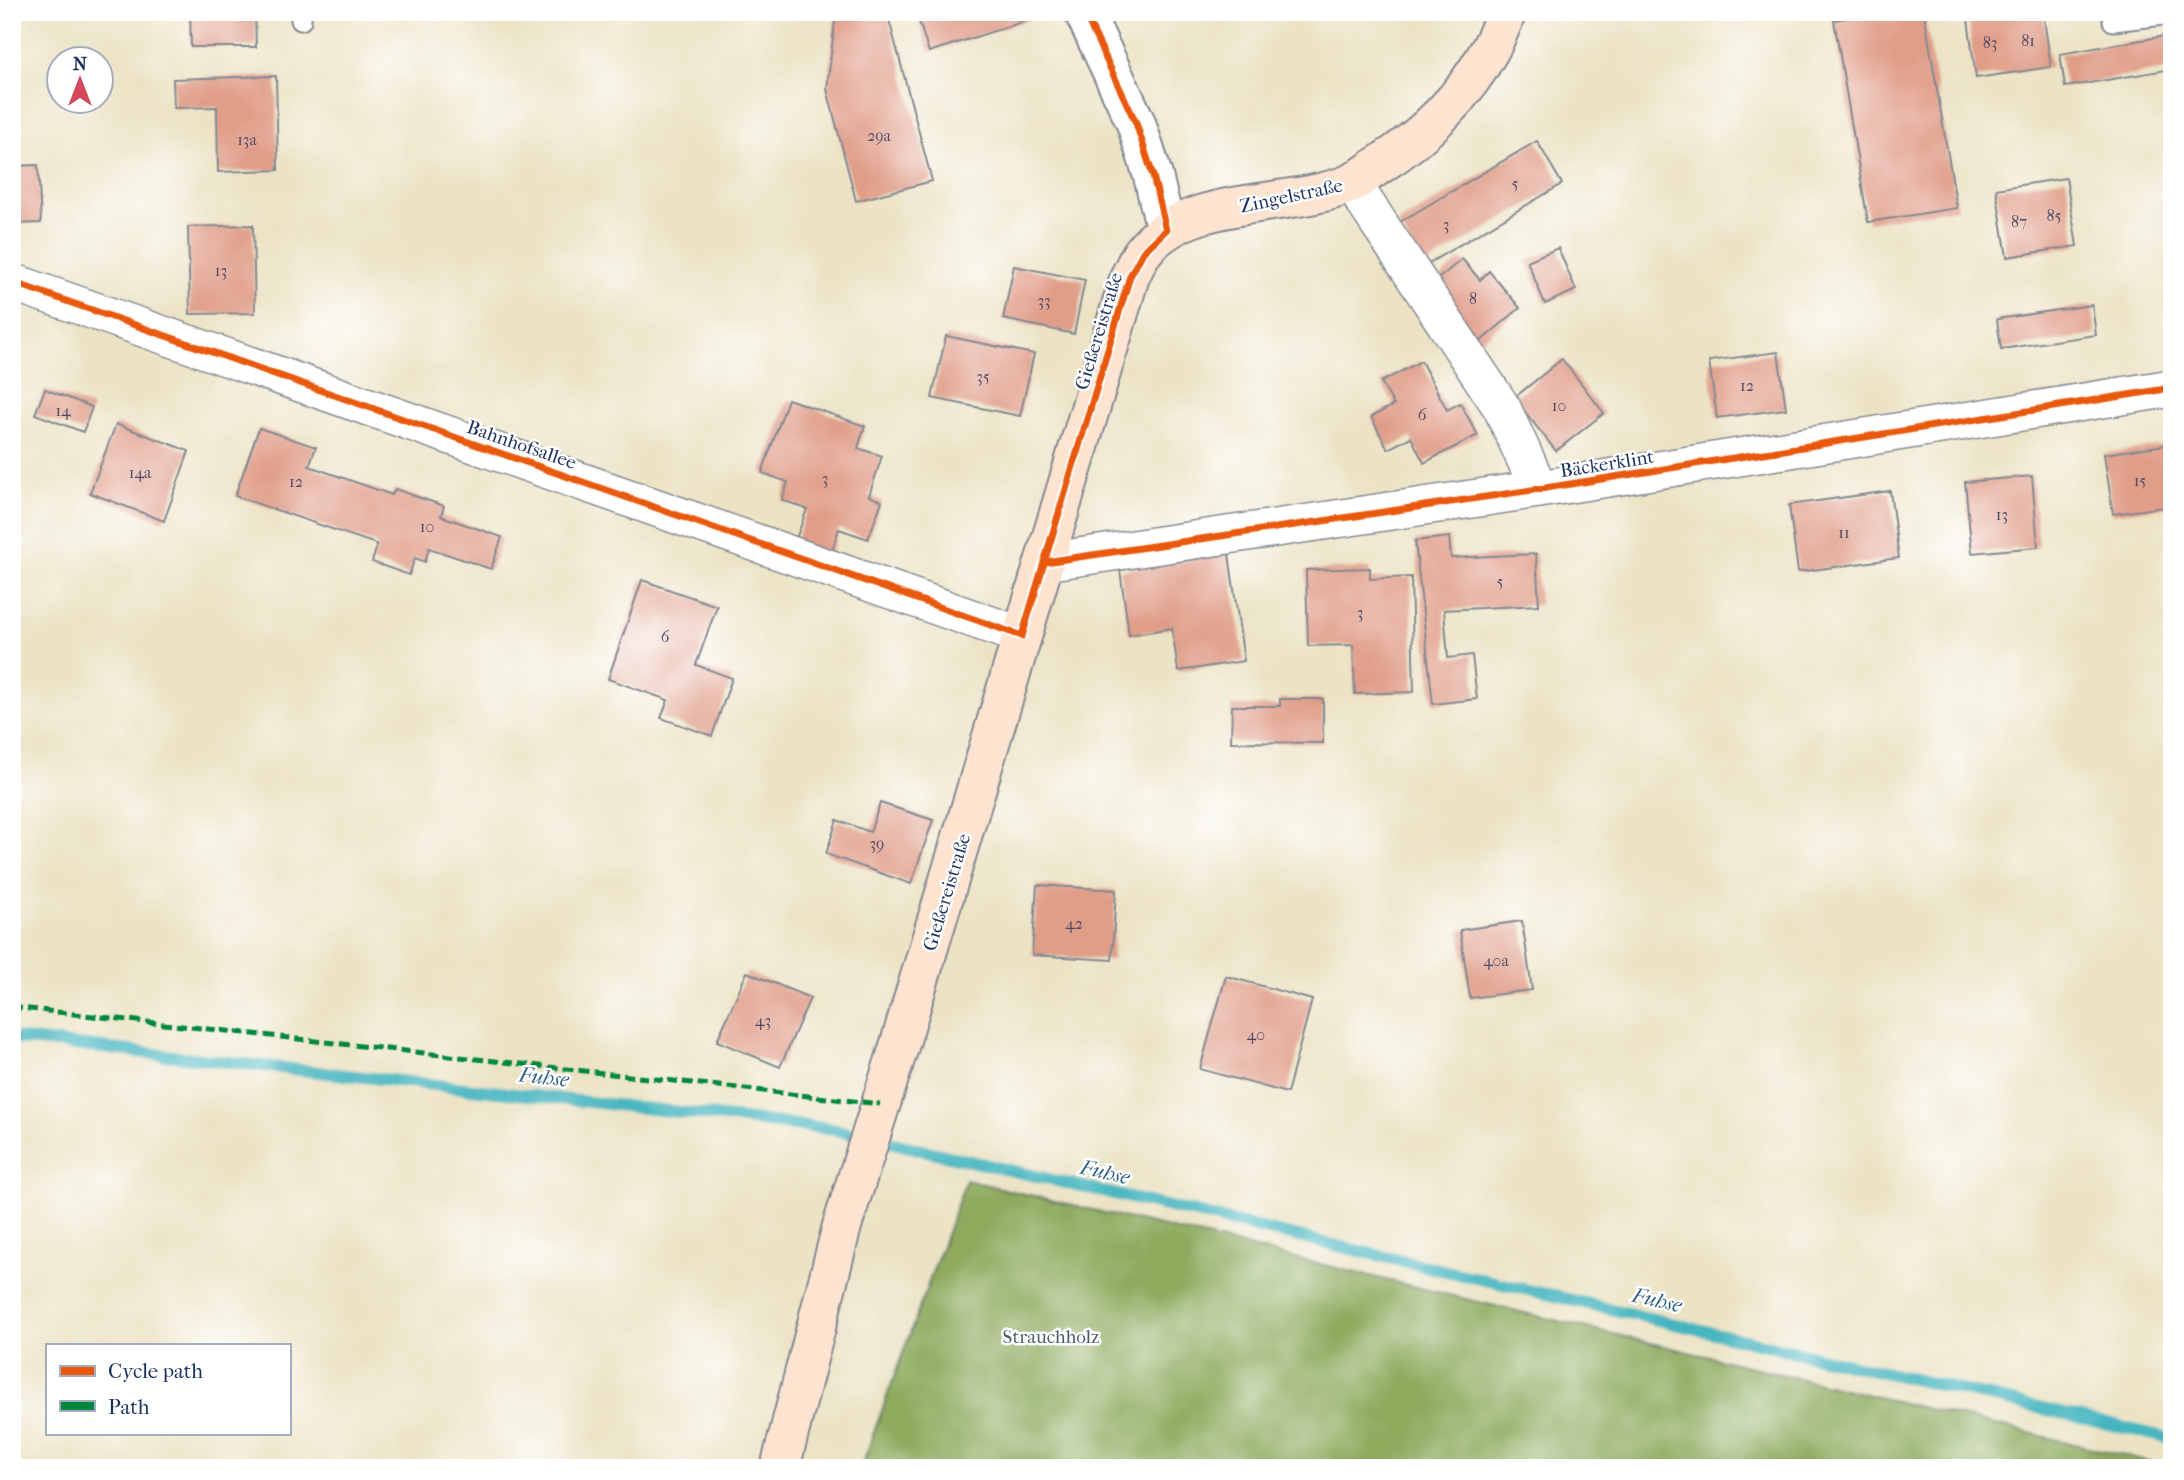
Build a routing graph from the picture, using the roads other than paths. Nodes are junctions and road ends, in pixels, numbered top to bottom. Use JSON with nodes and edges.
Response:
{"nodes":[{"id":1,"x":1084,"y":12,"type":"edge"},
{"id":2,"x":1507,"y":12,"type":"edge"},
{"id":3,"x":2172,"y":14,"type":"edge"},
{"id":4,"x":2113,"y":21,"type":"dead end"},
{"id":5,"x":1352,"y":183,"type":"junction"},
{"id":6,"x":1166,"y":230,"type":"junction"},
{"id":7,"x":12,"y":282,"type":"edge"},
{"id":8,"x":2172,"y":388,"type":"edge"},
{"id":9,"x":1539,"y":489,"type":"junction"},
{"id":10,"x":1045,"y":562,"type":"junction"},
{"id":11,"x":1022,"y":636,"type":"junction"},
{"id":12,"x":780,"y":1468,"type":"edge"}],
"edges":[{"from":1,"to":6,"type":"street"},
{"from":2,"to":5,"type":"main road","name":"Zingelstraße"},
{"from":3,"to":4,"type":"lane"},
{"from":5,"to":6,"type":"main road","name":"Zingelstraße"},
{"from":5,"to":9,"type":"street","name":"Bäckerklint"},
{"from":6,"to":10,"type":"main road","name":"Gießereistraße"},
{"from":7,"to":11,"type":"street","name":"Bahnhofsallee"},
{"from":8,"to":9,"type":"street","name":"Bäckerklint"},
{"from":9,"to":10,"type":"street","name":"Bäckerklint"},
{"from":10,"to":11,"type":"main road","name":"Gießereistraße"},
{"from":11,"to":12,"type":"main road","name":"Gießereistraße"}]}
